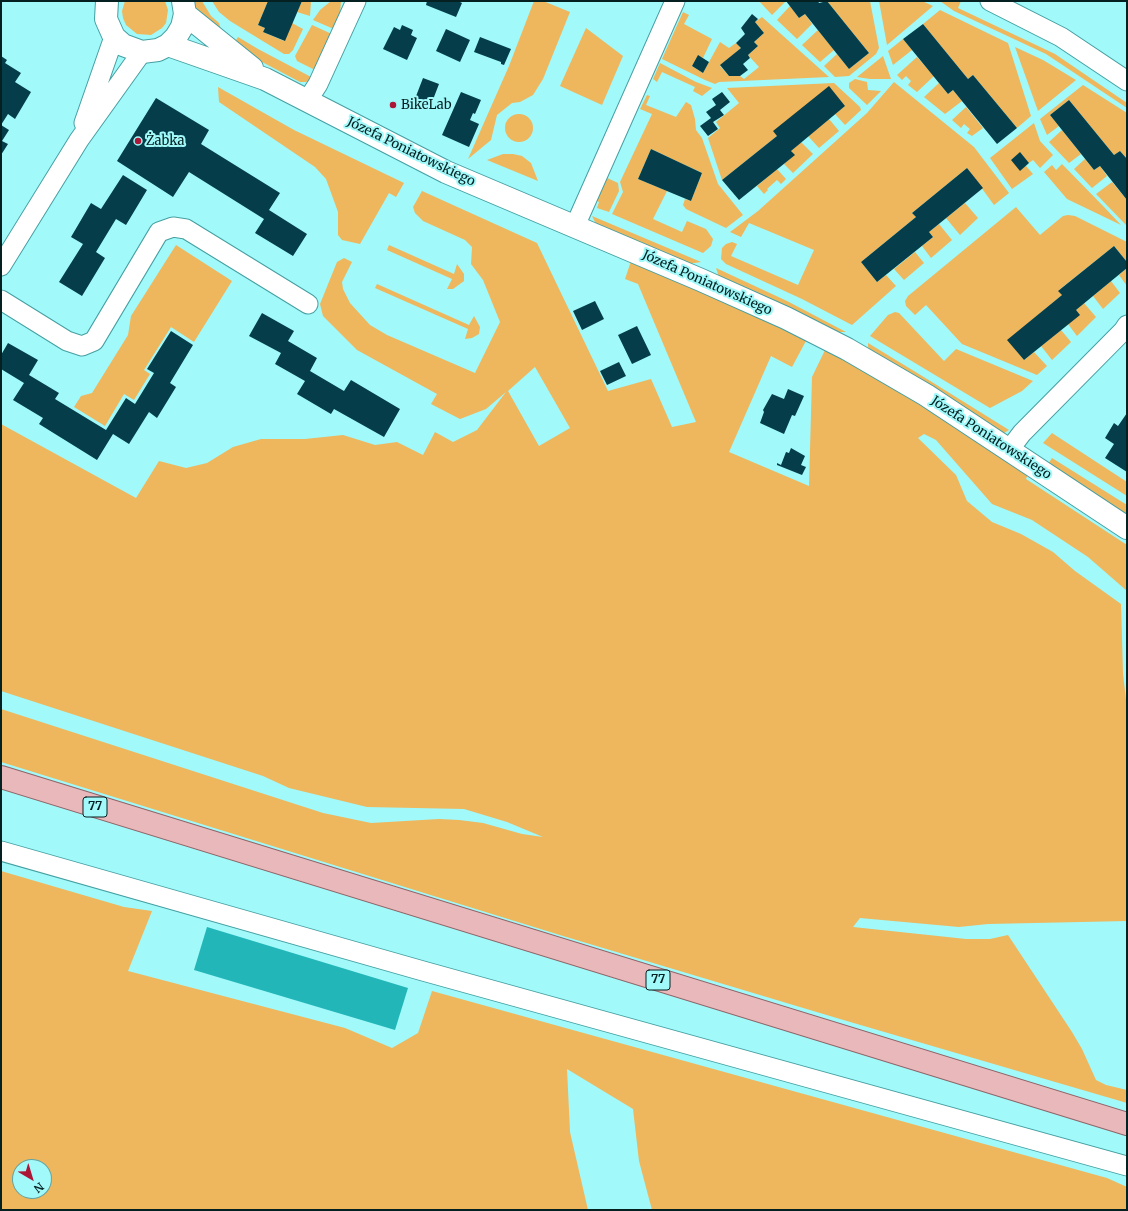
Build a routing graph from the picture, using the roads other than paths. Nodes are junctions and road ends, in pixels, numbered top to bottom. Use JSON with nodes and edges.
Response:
{"nodes":[{"id":1,"x":356,"y":1,"type":"edge"},
{"id":2,"x":675,"y":1,"type":"edge"},
{"id":3,"x":990,"y":1,"type":"edge"},
{"id":4,"x":101,"y":4,"type":"edge"},
{"id":5,"x":184,"y":8,"type":"edge"},
{"id":6,"x":114,"y":37,"type":"junction"},
{"id":7,"x":168,"y":45,"type":"junction"},
{"id":8,"x":142,"y":52,"type":"junction"},
{"id":9,"x":265,"y":79,"type":"junction"},
{"id":10,"x":1127,"y":80,"type":"edge"},
{"id":11,"x":307,"y":101,"type":"junction"},
{"id":12,"x":79,"y":140,"type":"junction"},
{"id":13,"x":575,"y":226,"type":"junction"},
{"id":14,"x":1,"y":266,"type":"edge"},
{"id":15,"x":1,"y":300,"type":"edge"},
{"id":16,"x":308,"y":304,"type":"dead end"},
{"id":17,"x":1127,"y":325,"type":"edge"},
{"id":18,"x":1009,"y":450,"type":"junction"},
{"id":19,"x":1127,"y":528,"type":"edge"},
{"id":20,"x":1,"y":777,"type":"edge"},
{"id":21,"x":1,"y":851,"type":"edge"},
{"id":22,"x":1127,"y":1124,"type":"edge"},
{"id":23,"x":1127,"y":1166,"type":"edge"}],
"edges":[{"from":1,"to":11,"type":"street"},
{"from":2,"to":13,"type":"street"},
{"from":3,"to":10,"type":"street"},
{"from":4,"to":6,"type":"street"},
{"from":5,"to":7,"type":"street"},
{"from":5,"to":9,"type":"street","name":"Józefa Poniatowskiego"},
{"from":6,"to":8,"type":"street"},
{"from":6,"to":12,"type":"street"},
{"from":7,"to":8,"type":"street"},
{"from":7,"to":9,"type":"street","name":"Józefa Poniatowskiego"},
{"from":8,"to":12,"type":"street"},
{"from":9,"to":11,"type":"street","name":"Józefa Poniatowskiego"},
{"from":11,"to":13,"type":"street","name":"Józefa Poniatowskiego"},
{"from":12,"to":14,"type":"street"},
{"from":13,"to":18,"type":"street","name":"Józefa Poniatowskiego"},
{"from":15,"to":16,"type":"street"},
{"from":17,"to":18,"type":"street"},
{"from":18,"to":19,"type":"street","name":"Józefa Poniatowskiego"},
{"from":20,"to":22,"type":"main road","number":"77"},
{"from":21,"to":23,"type":"street"}]}
